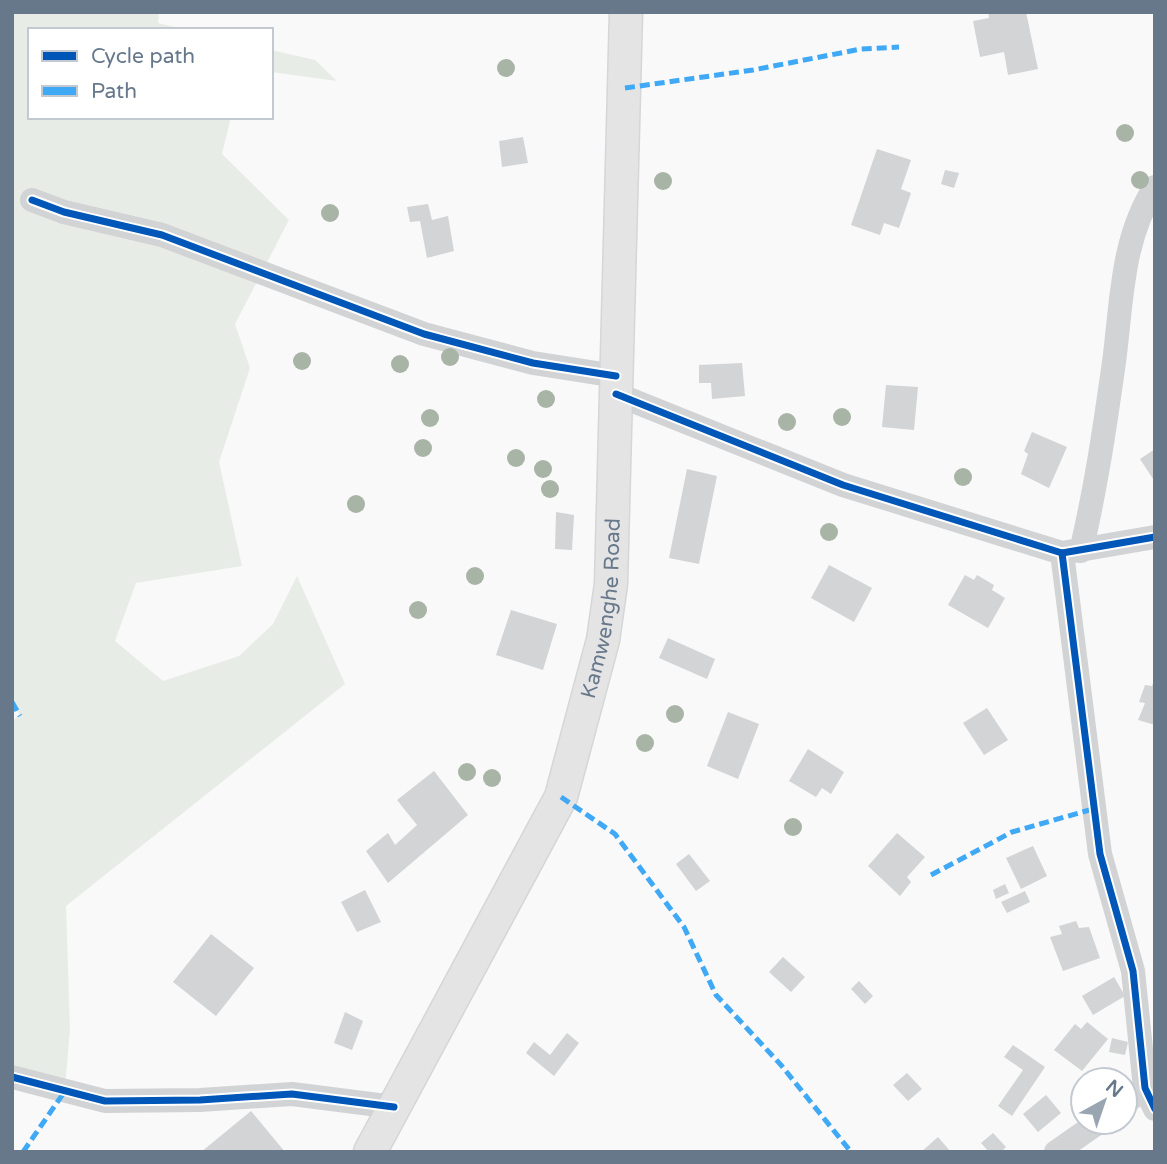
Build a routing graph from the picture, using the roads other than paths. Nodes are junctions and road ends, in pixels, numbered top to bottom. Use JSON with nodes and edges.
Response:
{"nodes":[{"id":1,"x":626,"y":12,"type":"edge"},
{"id":2,"x":1155,"y":187,"type":"edge"},
{"id":3,"x":32,"y":200,"type":"dead end"},
{"id":4,"x":616,"y":385,"type":"junction"},
{"id":5,"x":1155,"y":537,"type":"edge"},
{"id":6,"x":1072,"y":552,"type":"junction"},
{"id":7,"x":12,"y":1077,"type":"edge"},
{"id":8,"x":1150,"y":1098,"type":"edge"},
{"id":9,"x":394,"y":1107,"type":"junction"},
{"id":10,"x":1079,"y":1136,"type":"edge"},
{"id":11,"x":370,"y":1152,"type":"edge"},
{"id":12,"x":1056,"y":1152,"type":"edge"}],
"edges":[{"from":1,"to":4,"type":"main road","name":"Kamwenghe Road"},
{"from":2,"to":6,"type":"street"},
{"from":3,"to":4,"type":"street"},
{"from":4,"to":6,"type":"street"},
{"from":4,"to":9,"type":"main road","name":"Kamwenghe Road"},
{"from":5,"to":6,"type":"street"},
{"from":6,"to":8,"type":"street"},
{"from":7,"to":9,"type":"street"},
{"from":9,"to":11,"type":"main road","name":"Kamwenghe Road"},
{"from":10,"to":12,"type":"street"}]}
